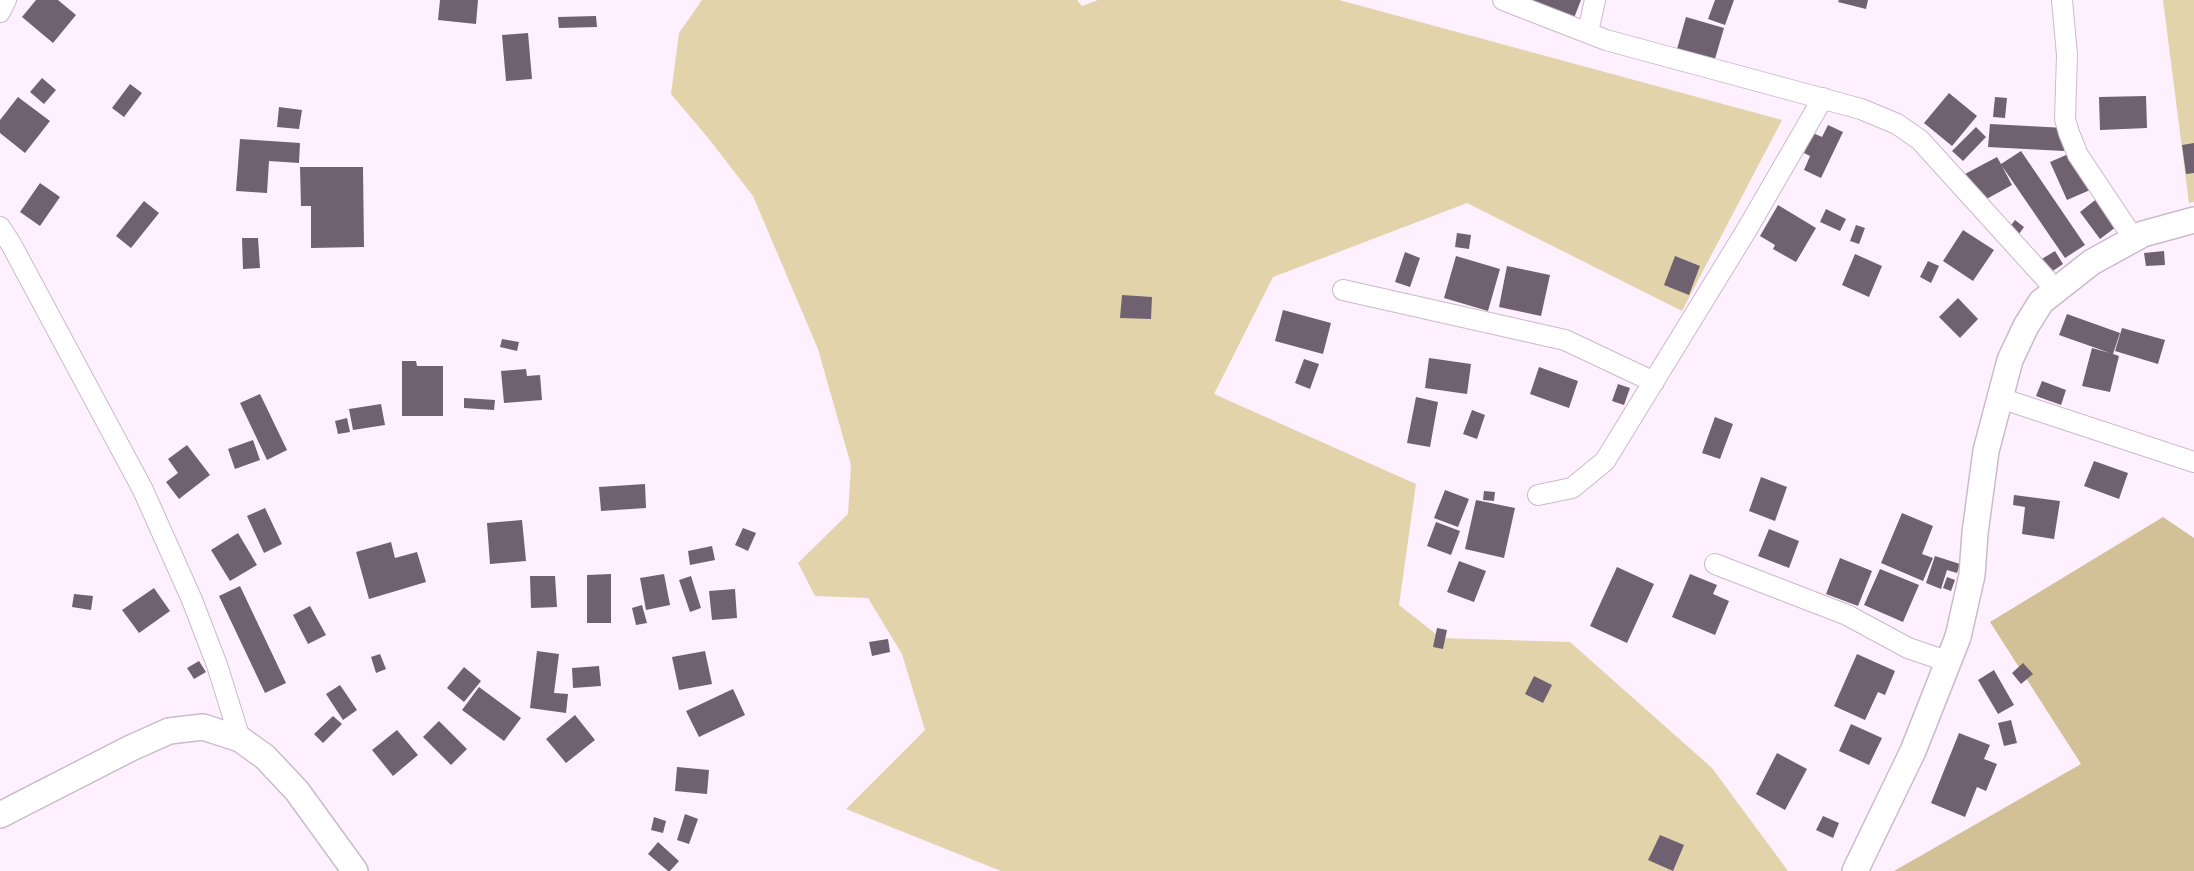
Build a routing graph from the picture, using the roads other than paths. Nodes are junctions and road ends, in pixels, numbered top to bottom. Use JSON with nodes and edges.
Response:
{"nodes":[{"id":1,"x":6,"y":0,"type":"edge"},
{"id":2,"x":1503,"y":0,"type":"edge"},
{"id":3,"x":1595,"y":0,"type":"edge"},
{"id":4,"x":2062,"y":0,"type":"edge"},
{"id":5,"x":0,"y":12,"type":"edge"},
{"id":6,"x":1588,"y":32,"type":"junction"},
{"id":7,"x":1822,"y":98,"type":"junction"},
{"id":8,"x":2194,"y":220,"type":"edge"},
{"id":9,"x":0,"y":227,"type":"edge"},
{"id":10,"x":2134,"y":239,"type":"junction"},
{"id":11,"x":1344,"y":290,"type":"dead end"},
{"id":12,"x":2056,"y":290,"type":"junction"},
{"id":13,"x":1654,"y":382,"type":"junction"},
{"id":14,"x":2000,"y":398,"type":"junction"},
{"id":15,"x":2194,"y":462,"type":"edge"},
{"id":16,"x":1538,"y":495,"type":"dead end"},
{"id":17,"x":1715,"y":564,"type":"dead end"},
{"id":18,"x":1949,"y":662,"type":"junction"},
{"id":19,"x":240,"y":739,"type":"junction"},
{"id":20,"x":0,"y":816,"type":"edge"},
{"id":21,"x":355,"y":871,"type":"edge"},
{"id":22,"x":1855,"y":871,"type":"edge"}],
"edges":[{"from":1,"to":5,"type":"street"},
{"from":2,"to":6,"type":"street"},
{"from":3,"to":6,"type":"street"},
{"from":4,"to":10,"type":"street"},
{"from":6,"to":7,"type":"street"},
{"from":7,"to":12,"type":"street"},
{"from":7,"to":13,"type":"street"},
{"from":8,"to":10,"type":"street"},
{"from":9,"to":19,"type":"street"},
{"from":10,"to":12,"type":"street"},
{"from":11,"to":13,"type":"street"},
{"from":12,"to":14,"type":"street"},
{"from":13,"to":16,"type":"street"},
{"from":14,"to":15,"type":"street"},
{"from":14,"to":18,"type":"street"},
{"from":17,"to":18,"type":"street"},
{"from":18,"to":22,"type":"street"},
{"from":19,"to":20,"type":"street"},
{"from":19,"to":21,"type":"street"}]}
